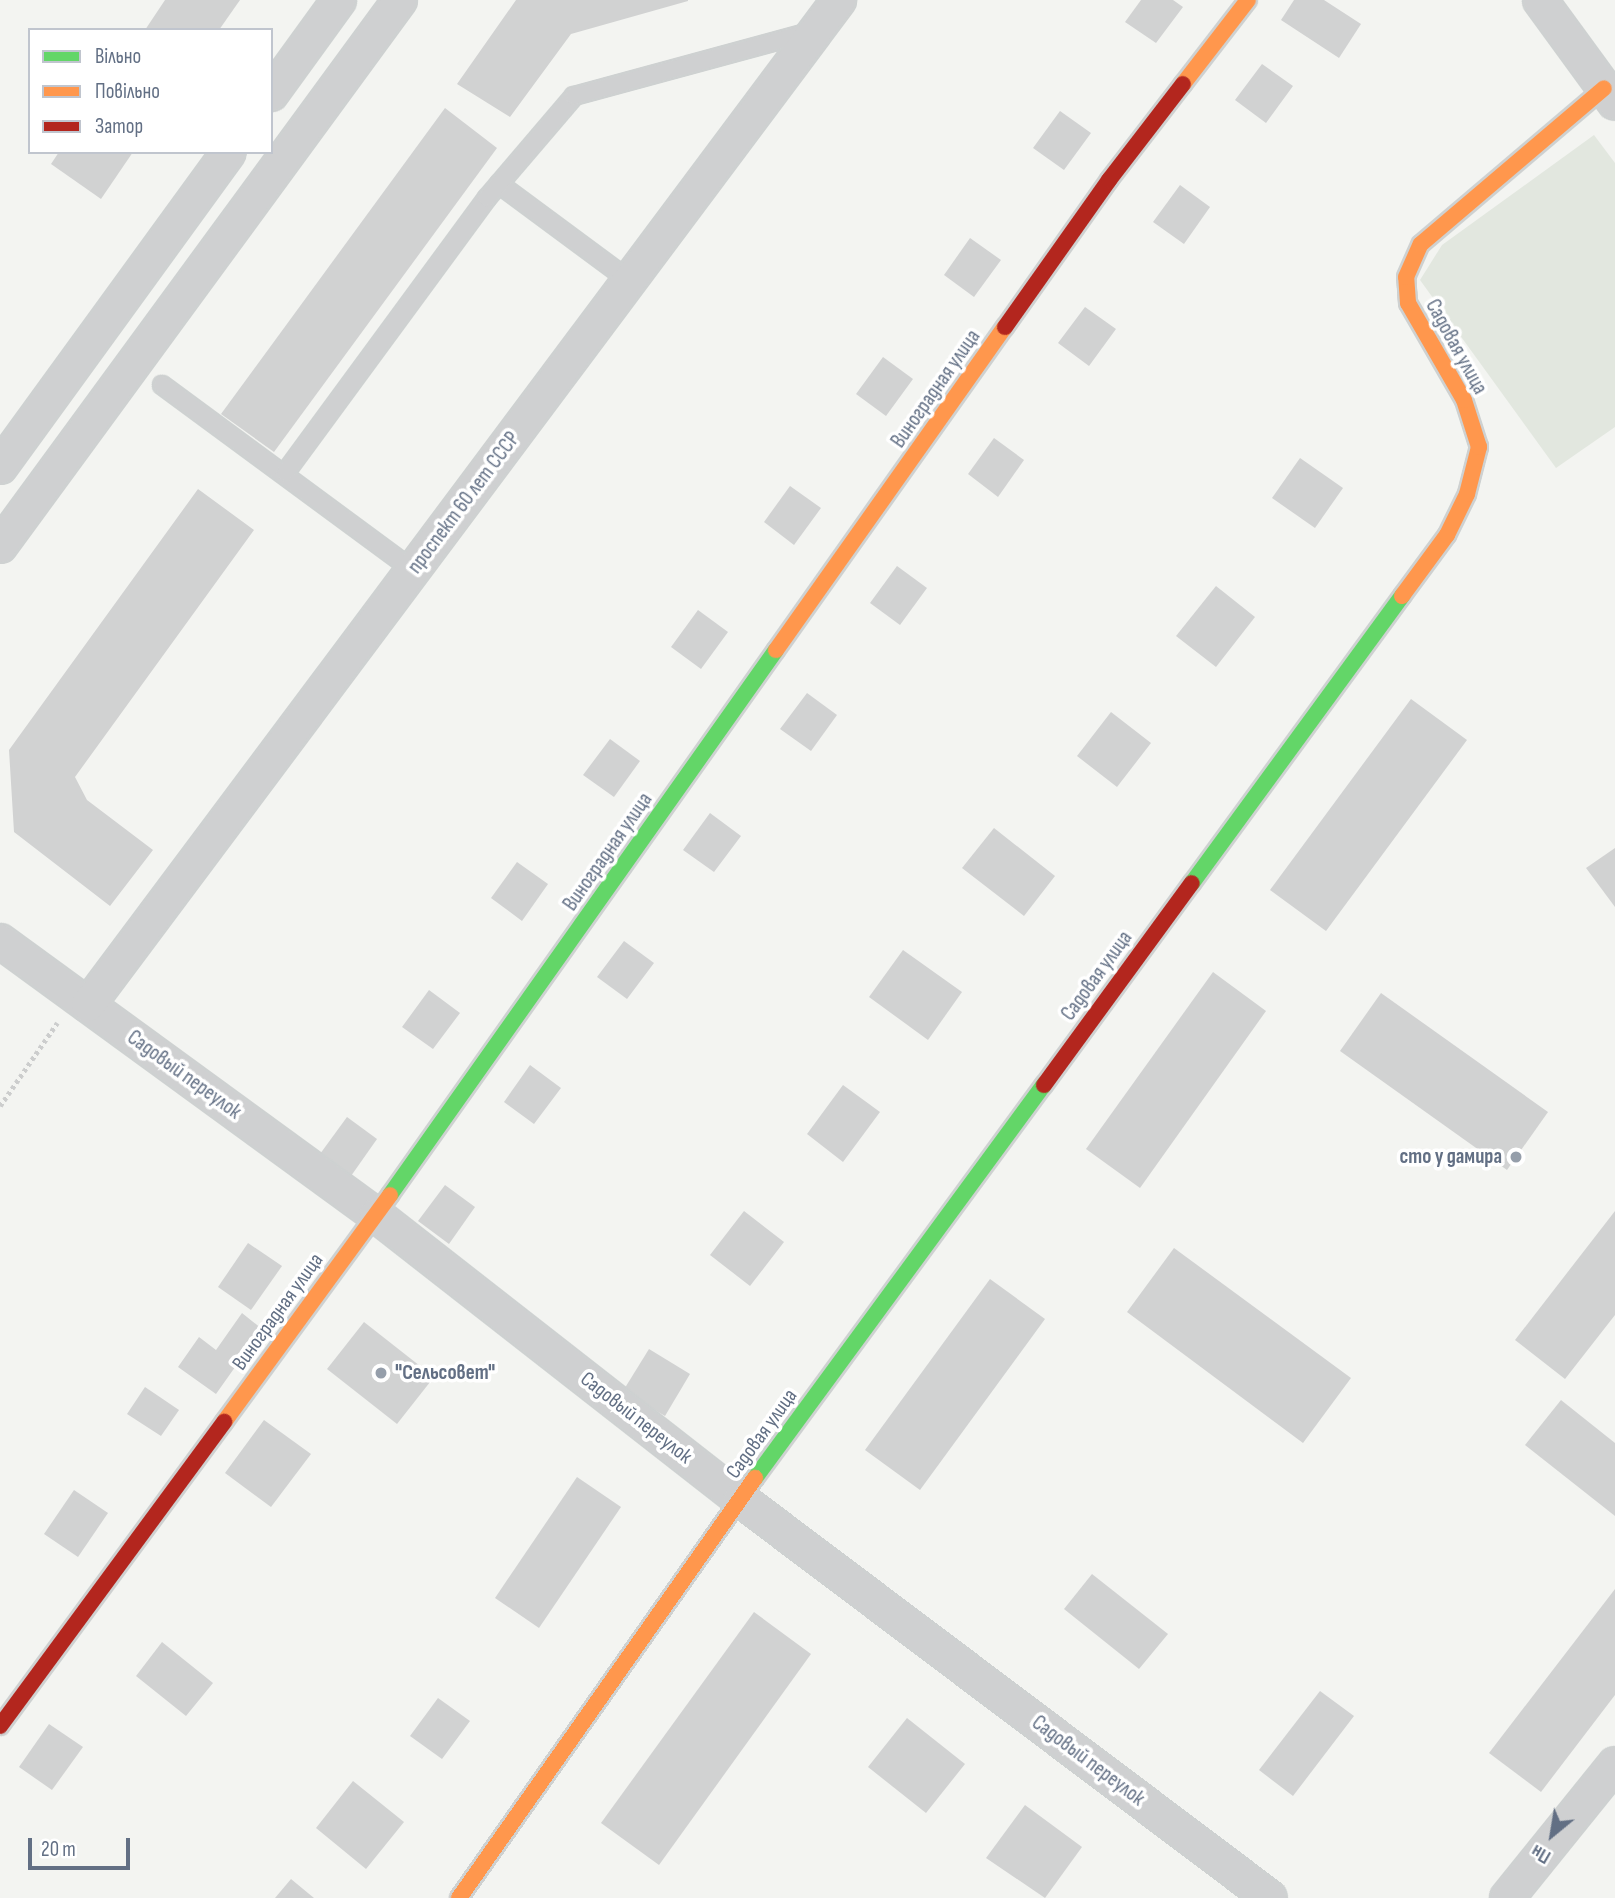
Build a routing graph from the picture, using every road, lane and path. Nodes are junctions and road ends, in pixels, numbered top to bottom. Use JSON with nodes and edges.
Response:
{"nodes":[{"id":1,"x":339,"y":0,"type":"edge"},
{"id":2,"x":400,"y":0,"type":"edge"},
{"id":3,"x":839,"y":0,"type":"edge"},
{"id":4,"x":1248,"y":0,"type":"edge"},
{"id":5,"x":1540,"y":0,"type":"edge"},
{"id":6,"x":816,"y":31,"type":"junction"},
{"id":7,"x":273,"y":91,"type":"edge"},
{"id":8,"x":1609,"y":96,"type":"edge"},
{"id":9,"x":228,"y":154,"type":"edge"},
{"id":10,"x":499,"y":184,"type":"junction"},
{"id":11,"x":629,"y":281,"type":"junction"},
{"id":12,"x":162,"y":385,"type":"dead end"},
{"id":13,"x":0,"y":467,"type":"edge"},
{"id":14,"x":285,"y":473,"type":"junction"},
{"id":15,"x":0,"y":546,"type":"edge"},
{"id":16,"x":413,"y":570,"type":"junction"},
{"id":17,"x":0,"y":941,"type":"edge"},
{"id":18,"x":82,"y":1000,"type":"junction"},
{"id":19,"x":0,"y":1106,"type":"edge"},
{"id":20,"x":376,"y":1215,"type":"junction"},
{"id":21,"x":740,"y":1499,"type":"junction"},
{"id":22,"x":0,"y":1726,"type":"edge"},
{"id":23,"x":1615,"y":1764,"type":"edge"},
{"id":24,"x":459,"y":1898,"type":"edge"},
{"id":25,"x":1270,"y":1898,"type":"edge"},
{"id":26,"x":1507,"y":1898,"type":"edge"}],
"edges":[{"from":1,"to":7,"type":"street"},
{"from":2,"to":15,"type":"street"},
{"from":3,"to":6,"type":"street","name":"проспект 60 лет СССР"},
{"from":4,"to":20,"type":"street","name":"Виноградная улица"},
{"from":5,"to":8,"type":"street"},
{"from":6,"to":10,"type":"lane"},
{"from":6,"to":11,"type":"street","name":"проспект 60 лет СССР"},
{"from":8,"to":21,"type":"street","name":"Садовая улица"},
{"from":9,"to":13,"type":"street"},
{"from":10,"to":11,"type":"lane"},
{"from":10,"to":14,"type":"lane"},
{"from":11,"to":16,"type":"street","name":"проспект 60 лет СССР"},
{"from":12,"to":14,"type":"lane"},
{"from":14,"to":16,"type":"lane"},
{"from":16,"to":18,"type":"street","name":"проспект 60 лет СССР"},
{"from":17,"to":18,"type":"street","name":"Садовый переулок"},
{"from":18,"to":19,"type":"path"},
{"from":18,"to":20,"type":"street","name":"Садовый переулок"},
{"from":20,"to":21,"type":"street","name":"Садовый переулок"},
{"from":20,"to":22,"type":"street","name":"Виноградная улица"},
{"from":21,"to":24,"type":"street","name":"Садовая улица"},
{"from":21,"to":25,"type":"street","name":"Садовый переулок"},
{"from":23,"to":26,"type":"street"}]}
